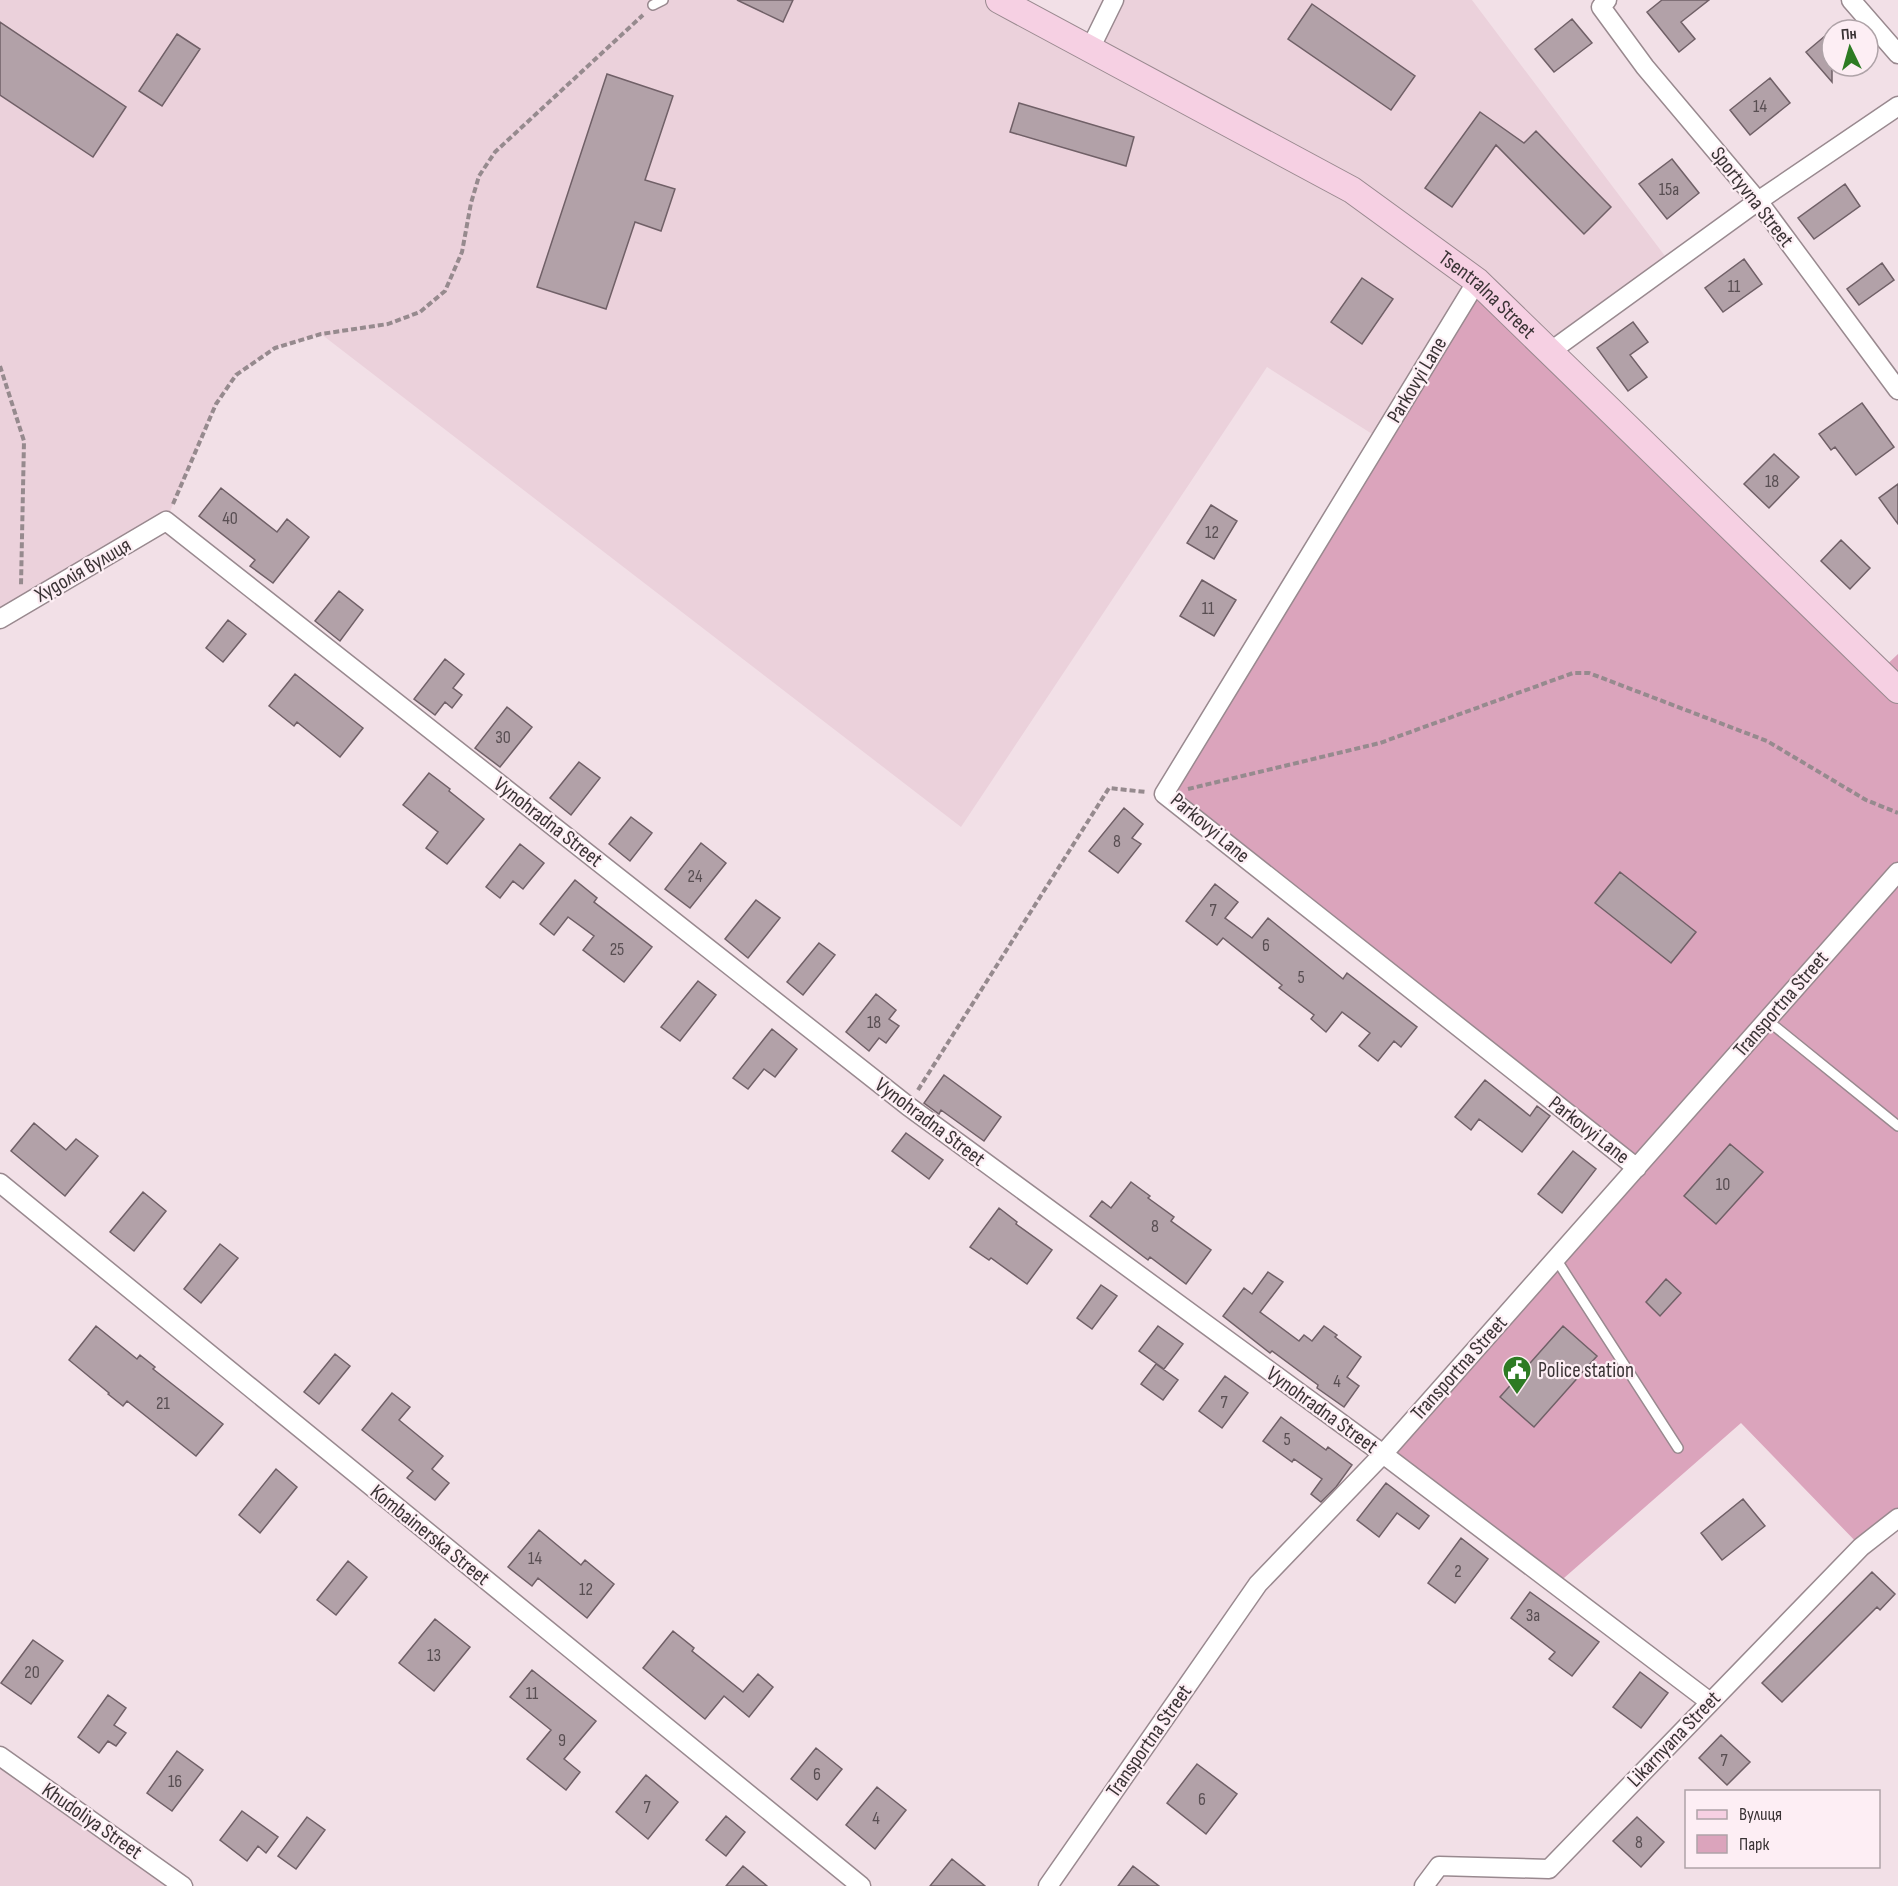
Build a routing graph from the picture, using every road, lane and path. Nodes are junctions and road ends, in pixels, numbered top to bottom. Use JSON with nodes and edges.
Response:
{"nodes":[{"id":1,"x":663,"y":0,"type":"edge"},
{"id":2,"x":999,"y":0,"type":"edge"},
{"id":3,"x":1114,"y":0,"type":"edge"},
{"id":4,"x":1851,"y":0,"type":"edge"},
{"id":5,"x":1604,"y":4,"type":"edge"},
{"id":6,"x":653,"y":5,"type":"joint"},
{"id":7,"x":1090,"y":50,"type":"junction"},
{"id":8,"x":1898,"y":54,"type":"edge"},
{"id":9,"x":1898,"y":106,"type":"edge"},
{"id":10,"x":1758,"y":201,"type":"junction"},
{"id":11,"x":1477,"y":281,"type":"junction"},
{"id":12,"x":1551,"y":351,"type":"junction"},
{"id":13,"x":0,"y":366,"type":"edge"},
{"id":14,"x":1898,"y":390,"type":"edge"},
{"id":15,"x":166,"y":521,"type":"junction"},
{"id":16,"x":20,"y":607,"type":"junction"},
{"id":17,"x":0,"y":619,"type":"edge"},
{"id":18,"x":1898,"y":690,"type":"edge"},
{"id":19,"x":1164,"y":794,"type":"junction"},
{"id":20,"x":1898,"y":813,"type":"edge"},
{"id":21,"x":1898,"y":872,"type":"edge"},
{"id":22,"x":1767,"y":1020,"type":"junction"},
{"id":23,"x":908,"y":1106,"type":"junction"},
{"id":24,"x":1898,"y":1126,"type":"edge"},
{"id":25,"x":1637,"y":1167,"type":"junction"},
{"id":26,"x":0,"y":1183,"type":"edge"},
{"id":27,"x":1556,"y":1258,"type":"junction"},
{"id":28,"x":1678,"y":1448,"type":"dead end"},
{"id":29,"x":1383,"y":1454,"type":"junction"},
{"id":30,"x":1898,"y":1518,"type":"edge"},
{"id":31,"x":1710,"y":1702,"type":"junction"},
{"id":32,"x":0,"y":1756,"type":"edge"},
{"id":33,"x":183,"y":1886,"type":"edge"},
{"id":34,"x":861,"y":1886,"type":"edge"},
{"id":35,"x":1048,"y":1886,"type":"edge"},
{"id":36,"x":1424,"y":1886,"type":"edge"}],
"edges":[{"from":1,"to":6,"type":"lane"},
{"from":2,"to":7,"type":"street","name":"Tsentralna Street"},
{"from":3,"to":7,"type":"street"},
{"from":4,"to":8,"type":"street"},
{"from":5,"to":10,"type":"street","name":"Sportyvna Street"},
{"from":6,"to":15,"type":"path"},
{"from":7,"to":11,"type":"street","name":"Tsentralna Street"},
{"from":9,"to":10,"type":"street"},
{"from":10,"to":12,"type":"street"},
{"from":10,"to":14,"type":"street","name":"Sportyvna Street"},
{"from":11,"to":12,"type":"street","name":"Tsentralna Street"},
{"from":11,"to":19,"type":"street","name":"Parkovyi Lane"},
{"from":12,"to":18,"type":"street","name":"Tsentralna Street"},
{"from":13,"to":16,"type":"path"},
{"from":15,"to":16,"type":"street","name":"Худолія вулиця"},
{"from":15,"to":23,"type":"street","name":"Vynohradna Street"},
{"from":16,"to":17,"type":"street","name":"Худолія вулиця"},
{"from":19,"to":20,"type":"path"},
{"from":19,"to":23,"type":"path"},
{"from":19,"to":25,"type":"street","name":"Parkovyi Lane"},
{"from":21,"to":22,"type":"street","name":"Transportna Street"},
{"from":22,"to":24,"type":"lane"},
{"from":22,"to":25,"type":"street","name":"Transportna Street"},
{"from":23,"to":29,"type":"street","name":"Vynohradna Street"},
{"from":25,"to":27,"type":"street","name":"Transportna Street"},
{"from":26,"to":34,"type":"street","name":"Kombainerska Street"},
{"from":27,"to":28,"type":"lane"},
{"from":27,"to":29,"type":"street","name":"Transportna Street"},
{"from":29,"to":31,"type":"street","name":"Vynohradna Street"},
{"from":29,"to":35,"type":"street","name":"Transportna Street"},
{"from":30,"to":31,"type":"street","name":"Likarnyana Street"},
{"from":31,"to":36,"type":"street","name":"Likarnyana Street"},
{"from":32,"to":33,"type":"street","name":"Khudoliya Street"}]}
